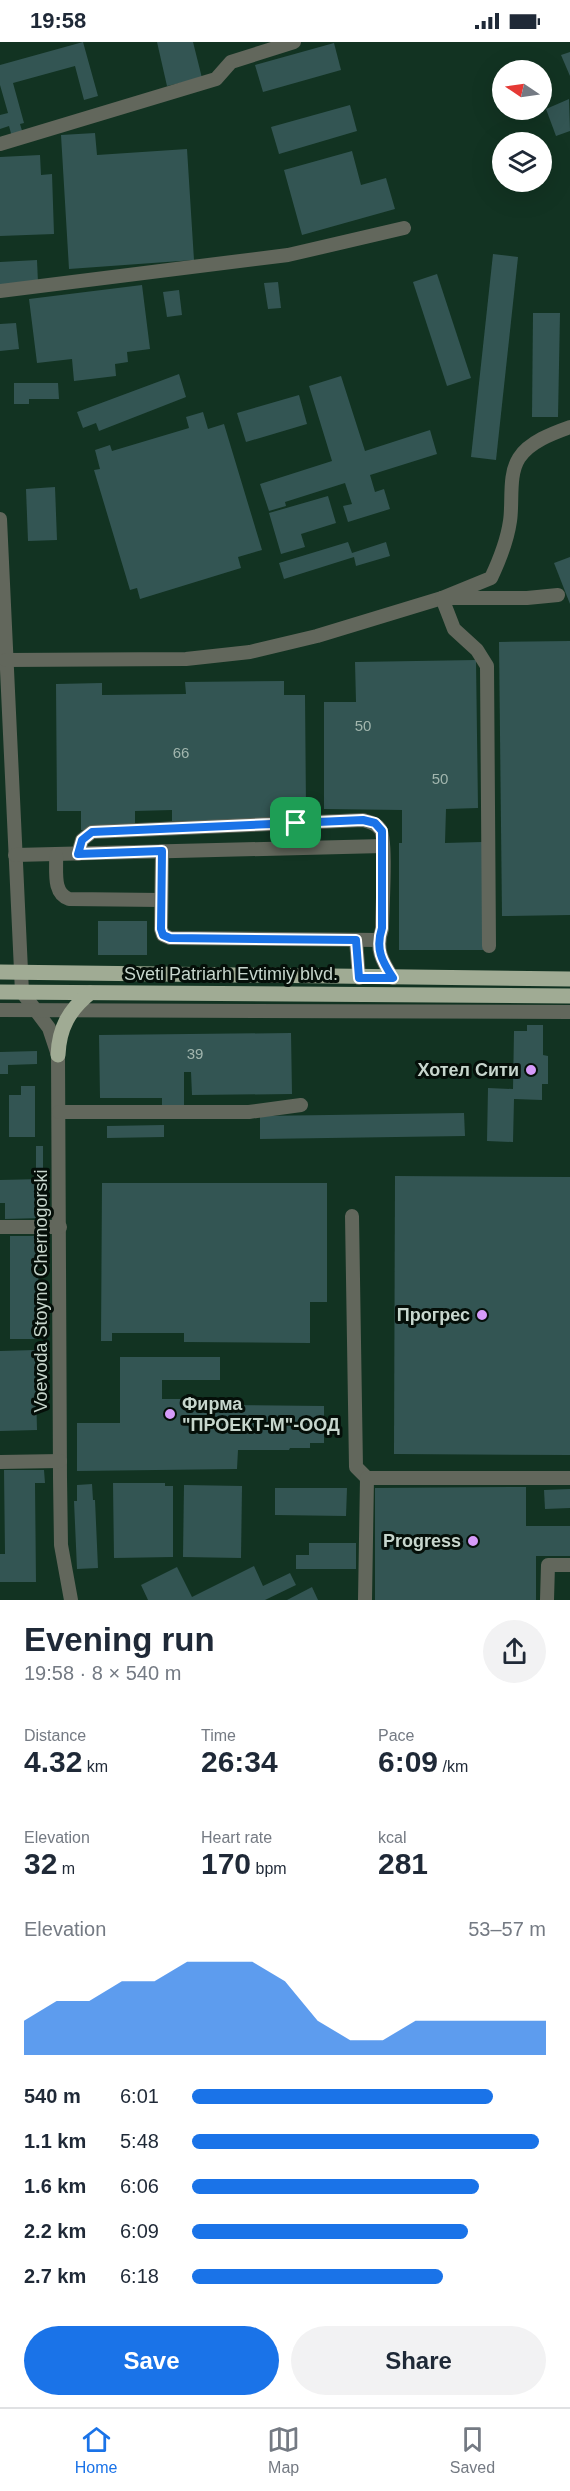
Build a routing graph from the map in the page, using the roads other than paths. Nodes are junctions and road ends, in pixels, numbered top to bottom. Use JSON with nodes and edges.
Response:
{"nodes":[{"id":1,"x":294,"y":42,"type":"edge"},
{"id":2,"x":0,"y":144,"type":"edge"},
{"id":3,"x":404,"y":228,"type":"dead end"},
{"id":4,"x":0,"y":291,"type":"edge"},
{"id":5,"x":570,"y":427,"type":"edge"},
{"id":6,"x":0,"y":519,"type":"edge"},
{"id":7,"x":558,"y":595,"type":"dead end"},
{"id":8,"x":442,"y":598,"type":"junction"},
{"id":9,"x":6,"y":660,"type":"junction"},
{"id":10,"x":6,"y":778,"type":"edge"},
{"id":11,"x":383,"y":846,"type":"junction"},
{"id":12,"x":162,"y":851,"type":"junction"},
{"id":13,"x":78,"y":854,"type":"junction"},
{"id":14,"x":15,"y":855,"type":"junction"},
{"id":15,"x":56,"y":855,"type":"junction"},
{"id":16,"x":161,"y":900,"type":"junction"},
{"id":17,"x":356,"y":940,"type":"junction"},
{"id":18,"x":378,"y":940,"type":"junction"},
{"id":19,"x":489,"y":945,"type":"dead end"},
{"id":20,"x":0,"y":972,"type":"edge"},
{"id":21,"x":21,"y":972,"type":"junction"},
{"id":22,"x":359,"y":978,"type":"junction"},
{"id":23,"x":393,"y":978,"type":"junction"},
{"id":24,"x":570,"y":979,"type":"edge"},
{"id":25,"x":0,"y":992,"type":"edge"},
{"id":26,"x":22,"y":992,"type":"junction"},
{"id":27,"x":90,"y":993,"type":"junction"},
{"id":28,"x":570,"y":996,"type":"edge"},
{"id":29,"x":0,"y":1010,"type":"edge"},
{"id":30,"x":34,"y":1010,"type":"junction"},
{"id":31,"x":73,"y":1010,"type":"junction"},
{"id":32,"x":570,"y":1012,"type":"edge"},
{"id":33,"x":58,"y":1055,"type":"junction"},
{"id":34,"x":300,"y":1105,"type":"dead end"},
{"id":35,"x":58,"y":1112,"type":"junction"},
{"id":36,"x":352,"y":1216,"type":"dead end"},
{"id":37,"x":0,"y":1227,"type":"edge"},
{"id":38,"x":60,"y":1227,"type":"junction"},
{"id":39,"x":60,"y":1461,"type":"junction"},
{"id":40,"x":0,"y":1462,"type":"edge"},
{"id":41,"x":367,"y":1478,"type":"junction"},
{"id":42,"x":570,"y":1478,"type":"edge"},
{"id":43,"x":570,"y":1565,"type":"edge"},
{"id":44,"x":65,"y":1598,"type":"edge"},
{"id":45,"x":365,"y":1600,"type":"edge"},
{"id":46,"x":547,"y":1600,"type":"edge"}],
"edges":[{"from":1,"to":2,"type":"street"},
{"from":3,"to":4,"type":"street"},
{"from":5,"to":8,"type":"street"},
{"from":6,"to":9,"type":"street"},
{"from":7,"to":8,"type":"street"},
{"from":8,"to":9,"type":"street"},
{"from":8,"to":19,"type":"street"},
{"from":9,"to":10,"type":"street"},
{"from":10,"to":14,"type":"street"},
{"from":11,"to":12,"type":"street"},
{"from":11,"to":13,"type":"street"},
{"from":11,"to":18,"type":"street"},
{"from":12,"to":13,"type":"street"},
{"from":12,"to":16,"type":"street"},
{"from":13,"to":15,"type":"street"},
{"from":14,"to":15,"type":"street"},
{"from":14,"to":21,"type":"street"},
{"from":15,"to":16,"type":"street"},
{"from":16,"to":17,"type":"street"},
{"from":17,"to":18,"type":"street"},
{"from":17,"to":22,"type":"street"},
{"from":18,"to":23,"type":"street"},
{"from":20,"to":21,"type":"main road","name":"Sveti Patriarh Evtimiy blvd."},
{"from":21,"to":22,"type":"main road","name":"Sveti Patriarh Evtimiy blvd."},
{"from":21,"to":26,"type":"street"},
{"from":22,"to":23,"type":"main road","name":"Sveti Patriarh Evtimiy blvd."},
{"from":23,"to":24,"type":"main road","name":"Sveti Patriarh Evtimiy blvd."},
{"from":25,"to":26,"type":"main road","name":"Sveti Patriarh Evtimiy blvd."},
{"from":26,"to":27,"type":"main road","name":"Sveti Patriarh Evtimiy blvd."},
{"from":26,"to":30,"type":"street","name":"Voevoda Stoyno Chernogorski"},
{"from":27,"to":28,"type":"main road","name":"Sveti Patriarh Evtimiy blvd."},
{"from":27,"to":31,"type":"main road"},
{"from":29,"to":30,"type":"street"},
{"from":30,"to":31,"type":"street"},
{"from":30,"to":33,"type":"street","name":"Voevoda Stoyno Chernogorski"},
{"from":31,"to":32,"type":"street"},
{"from":31,"to":33,"type":"main road"},
{"from":33,"to":35,"type":"street","name":"Voevoda Stoyno Chernogorski"},
{"from":34,"to":35,"type":"street"},
{"from":35,"to":38,"type":"street","name":"Voevoda Stoyno Chernogorski"},
{"from":36,"to":41,"type":"street"},
{"from":37,"to":38,"type":"street"},
{"from":38,"to":39,"type":"street","name":"Voevoda Stoyno Chernogorski"},
{"from":39,"to":40,"type":"street"},
{"from":39,"to":44,"type":"street","name":"Voevoda Stoyno Chernogorski"},
{"from":41,"to":42,"type":"street"},
{"from":41,"to":45,"type":"street"},
{"from":43,"to":46,"type":"street"}]}
